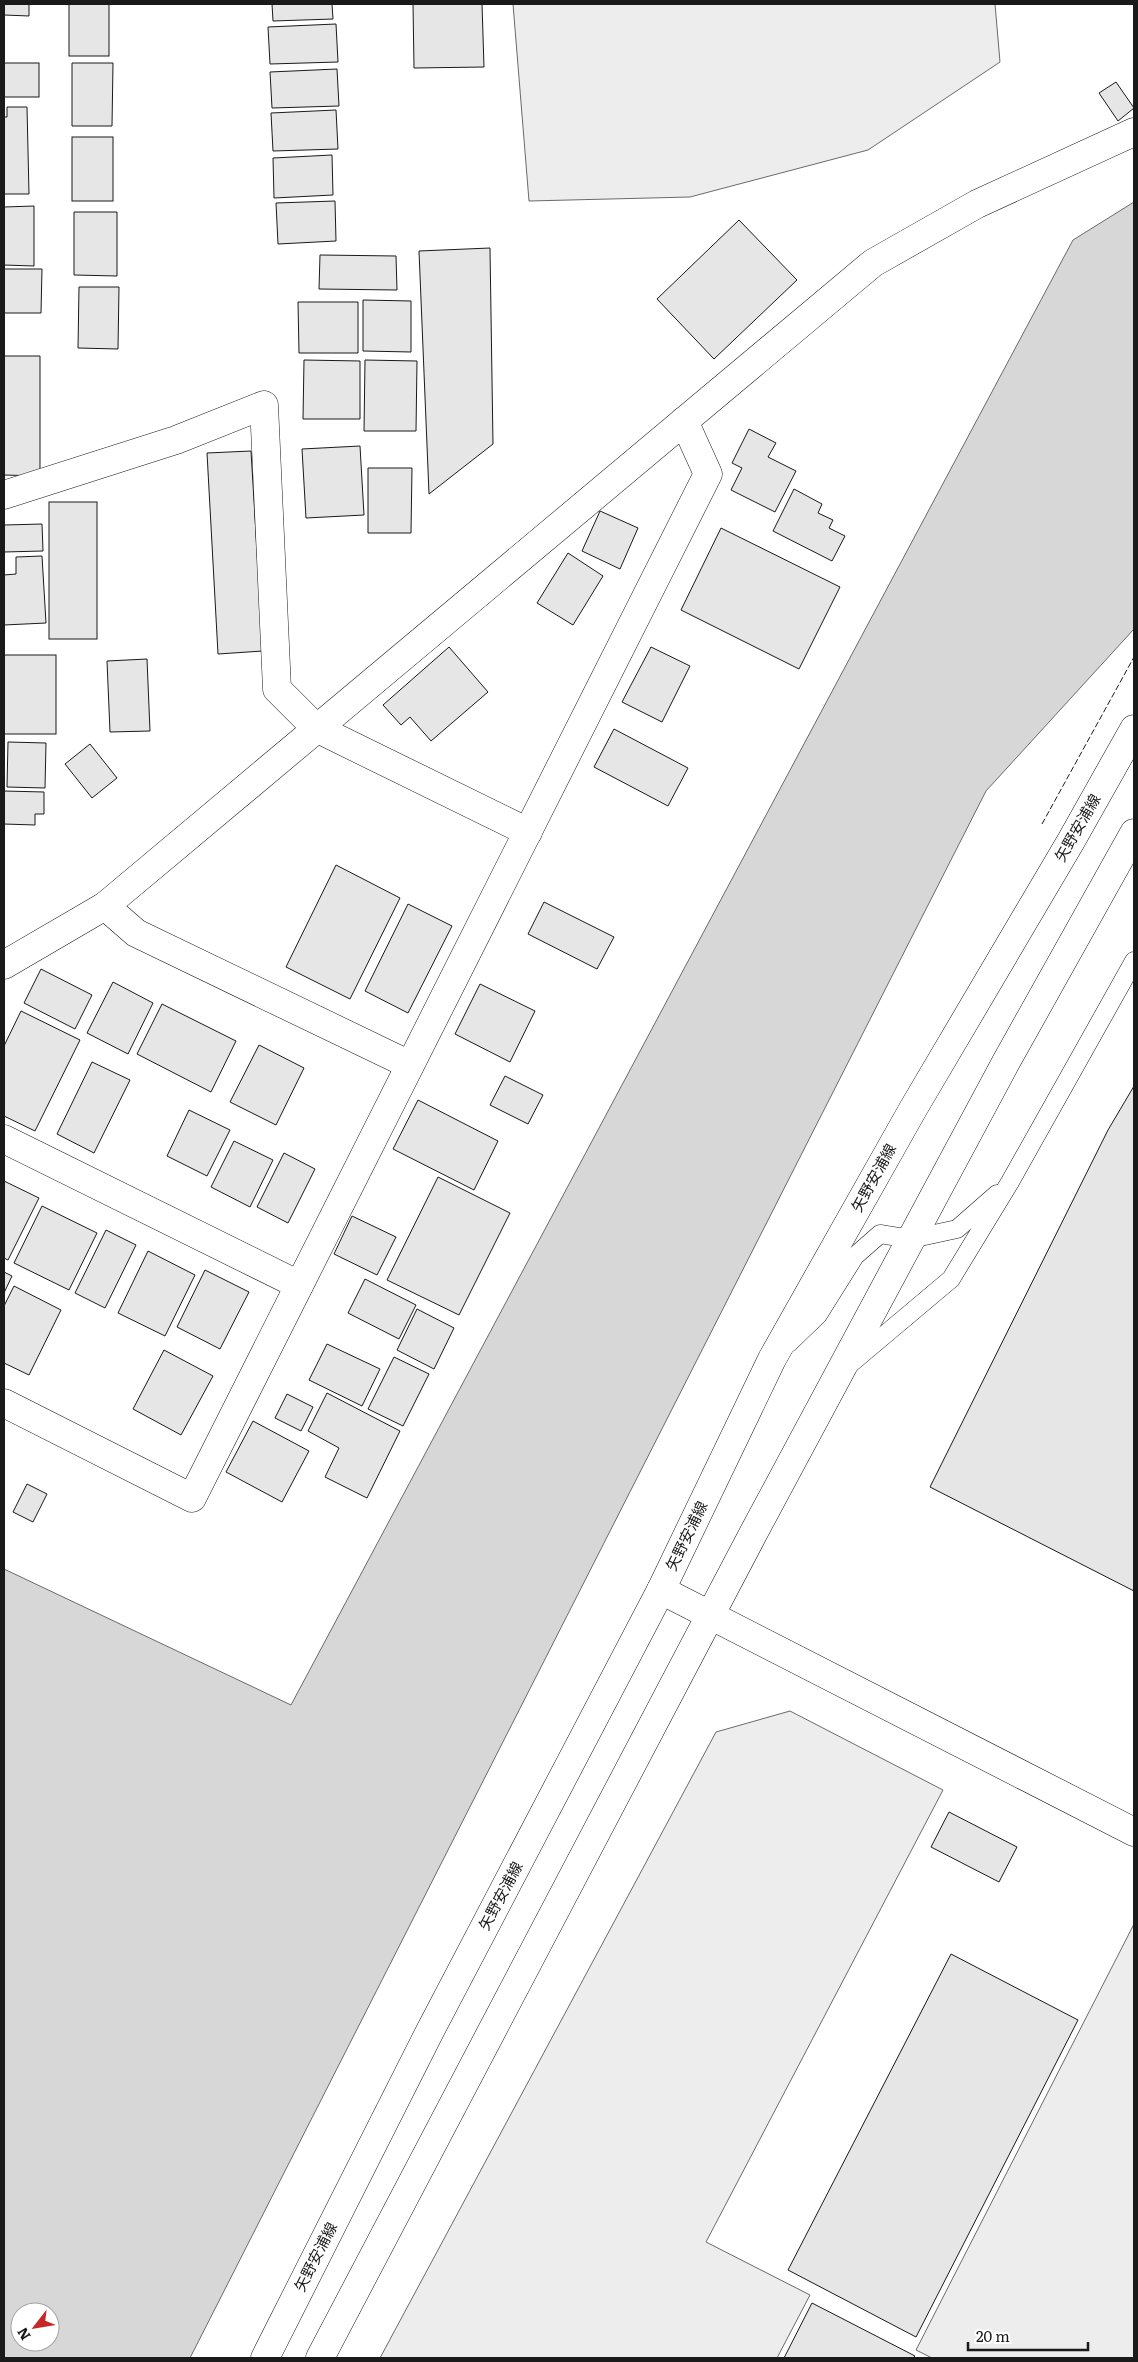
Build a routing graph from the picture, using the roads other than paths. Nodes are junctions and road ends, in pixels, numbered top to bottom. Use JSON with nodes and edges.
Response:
{"nodes":[{"id":1,"x":1134,"y":132,"type":"edge"},
{"id":2,"x":684,"y":421,"type":"junction"},
{"id":3,"x":4,"y":495,"type":"edge"},
{"id":4,"x":316,"y":728,"type":"junction"},
{"id":5,"x":1134,"y":728,"type":"edge"},
{"id":6,"x":528,"y":832,"type":"junction"},
{"id":7,"x":1134,"y":833,"type":"edge"},
{"id":8,"x":105,"y":906,"type":"junction"},
{"id":9,"x":1134,"y":961,"type":"edge"},
{"id":10,"x":4,"y":965,"type":"edge"},
{"id":11,"x":410,"y":1065,"type":"junction"},
{"id":12,"x":4,"y":1139,"type":"edge"},
{"id":13,"x":1010,"y":1182,"type":"junction"},
{"id":14,"x":911,"y":1239,"type":"junction"},
{"id":15,"x":299,"y":1285,"type":"junction"},
{"id":16,"x":772,"y":1359,"type":"junction"},
{"id":17,"x":840,"y":1372,"type":"junction"},
{"id":18,"x":4,"y":1404,"type":"edge"},
{"id":19,"x":661,"y":1590,"type":"junction"},
{"id":20,"x":710,"y":1614,"type":"junction"},
{"id":21,"x":1134,"y":1832,"type":"edge"},
{"id":22,"x":265,"y":2358,"type":"edge"},
{"id":23,"x":320,"y":2358,"type":"edge"}],
"edges":[{"from":1,"to":2,"type":"street"},
{"from":2,"to":4,"type":"street"},
{"from":2,"to":6,"type":"street"},
{"from":3,"to":4,"type":"street"},
{"from":4,"to":6,"type":"street"},
{"from":4,"to":8,"type":"street"},
{"from":5,"to":16,"type":"street","name":"矢野安浦線"},
{"from":6,"to":11,"type":"street"},
{"from":7,"to":14,"type":"street"},
{"from":8,"to":10,"type":"street"},
{"from":8,"to":11,"type":"street"},
{"from":9,"to":13,"type":"lane"},
{"from":11,"to":15,"type":"street"},
{"from":12,"to":15,"type":"street"},
{"from":13,"to":14,"type":"lane"},
{"from":13,"to":17,"type":"lane"},
{"from":14,"to":16,"type":"lane"},
{"from":14,"to":17,"type":"street"},
{"from":15,"to":18,"type":"street"},
{"from":16,"to":19,"type":"street","name":"矢野安浦線"},
{"from":17,"to":20,"type":"street"},
{"from":19,"to":20,"type":"street"},
{"from":19,"to":22,"type":"street","name":"矢野安浦線"},
{"from":20,"to":21,"type":"street"},
{"from":20,"to":23,"type":"street"}]}
